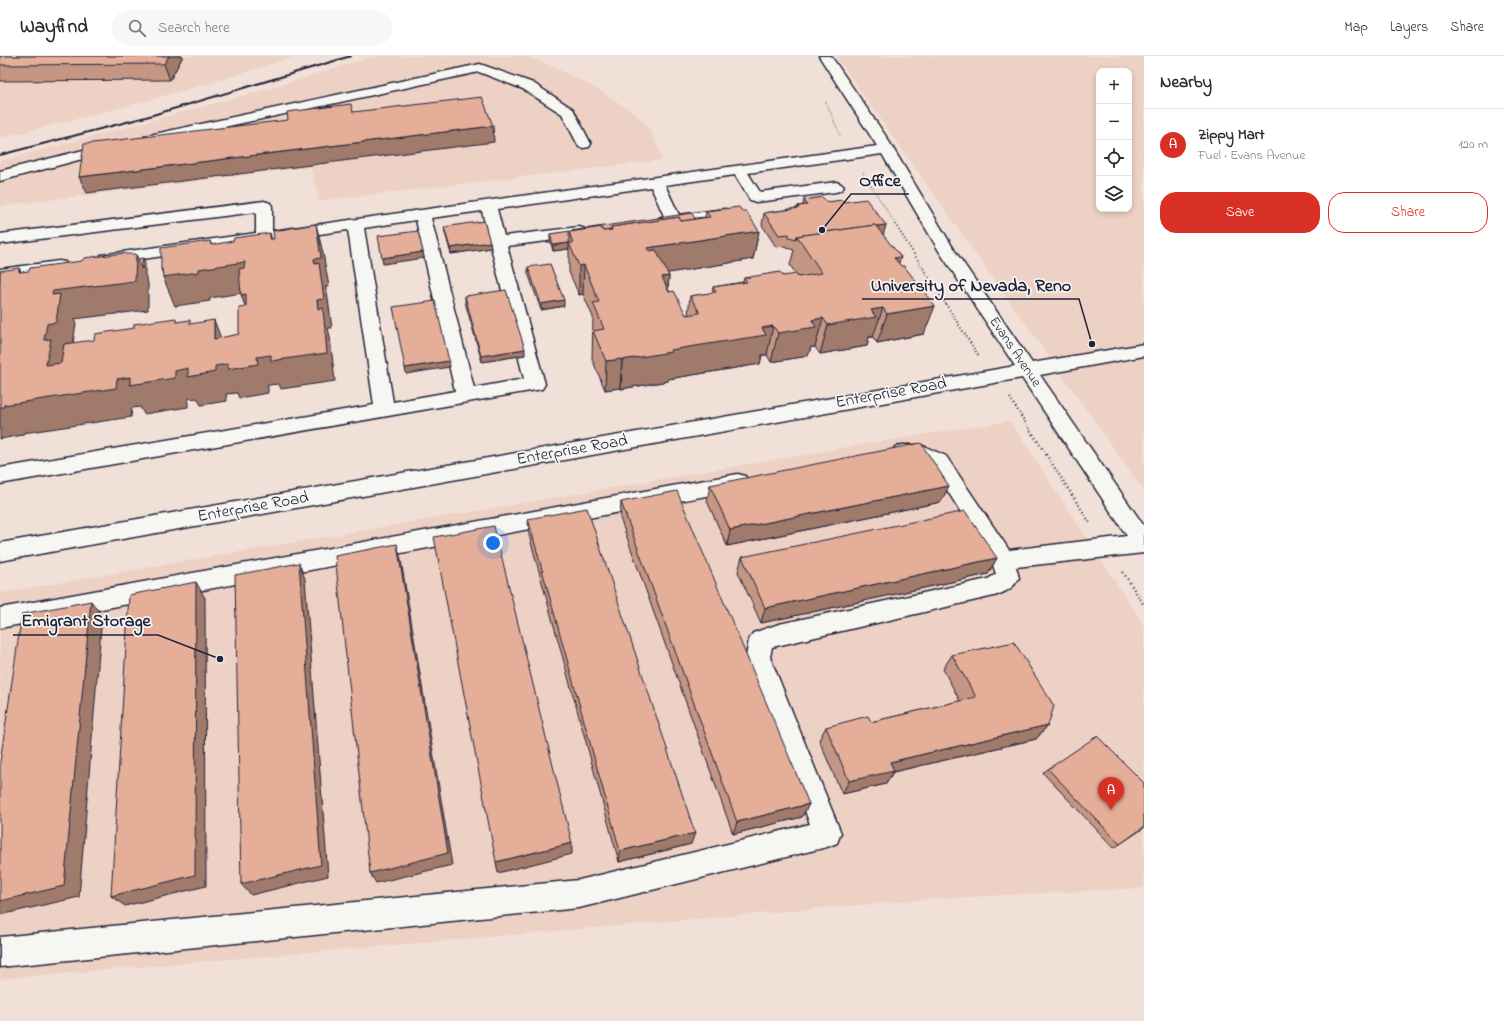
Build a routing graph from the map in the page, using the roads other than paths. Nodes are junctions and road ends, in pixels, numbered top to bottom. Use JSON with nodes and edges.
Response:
{"nodes":[{"id":1,"x":825,"y":56,"type":"edge"},
{"id":2,"x":584,"y":144,"type":"dead end"},
{"id":3,"x":886,"y":149,"type":"junction"},
{"id":4,"x":739,"y":170,"type":"junction"},
{"id":5,"x":0,"y":176,"type":"edge"},
{"id":6,"x":656,"y":181,"type":"junction"},
{"id":7,"x":836,"y":187,"type":"dead end"},
{"id":8,"x":488,"y":205,"type":"junction"},
{"id":9,"x":422,"y":214,"type":"junction"},
{"id":10,"x":725,"y":214,"type":"edge"},
{"id":11,"x":674,"y":220,"type":"junction"},
{"id":12,"x":651,"y":223,"type":"edge"},
{"id":13,"x":355,"y":224,"type":"junction"},
{"id":14,"x":597,"y":230,"type":"edge"},
{"id":15,"x":264,"y":237,"type":"junction"},
{"id":16,"x":0,"y":239,"type":"edge"},
{"id":17,"x":497,"y":242,"type":"junction"},
{"id":18,"x":93,"y":261,"type":"edge"},
{"id":19,"x":70,"y":264,"type":"edge"},
{"id":20,"x":0,"y":274,"type":"edge"},
{"id":21,"x":1144,"y":350,"type":"edge"},
{"id":22,"x":1027,"y":371,"type":"junction"},
{"id":23,"x":466,"y":396,"type":"junction"},
{"id":24,"x":385,"y":410,"type":"junction"},
{"id":25,"x":884,"y":455,"type":"edge"},
{"id":26,"x":0,"y":476,"type":"edge"},
{"id":27,"x":758,"y":478,"type":"edge"},
{"id":28,"x":1144,"y":544,"type":"edge"},
{"id":29,"x":0,"y":552,"type":"edge"},
{"id":30,"x":1003,"y":560,"type":"junction"},
{"id":31,"x":0,"y":618,"type":"edge"},
{"id":32,"x":0,"y":952,"type":"edge"}],
"edges":[{"from":1,"to":3,"type":"street","name":"Evans Avenue"},
{"from":2,"to":5,"type":"street"},
{"from":3,"to":4,"type":"street"},
{"from":3,"to":22,"type":"street","name":"Evans Avenue"},
{"from":4,"to":6,"type":"street"},
{"from":4,"to":7,"type":"street"},
{"from":6,"to":8,"type":"street"},
{"from":6,"to":11,"type":"street"},
{"from":8,"to":9,"type":"street"},
{"from":8,"to":17,"type":"street"},
{"from":9,"to":13,"type":"street"},
{"from":9,"to":23,"type":"street"},
{"from":10,"to":11,"type":"street"},
{"from":11,"to":12,"type":"street"},
{"from":13,"to":15,"type":"street"},
{"from":13,"to":24,"type":"street"},
{"from":14,"to":17,"type":"street"},
{"from":15,"to":16,"type":"street"},
{"from":15,"to":18,"type":"street"},
{"from":17,"to":23,"type":"street"},
{"from":19,"to":20,"type":"street"},
{"from":21,"to":22,"type":"street","name":"Enterprise Road"},
{"from":22,"to":28,"type":"street","name":"Evans Avenue"},
{"from":22,"to":29,"type":"street","name":"Enterprise Road"},
{"from":23,"to":24,"type":"street"},
{"from":24,"to":26,"type":"street"},
{"from":25,"to":30,"type":"street"},
{"from":27,"to":31,"type":"street"},
{"from":28,"to":30,"type":"street"},
{"from":30,"to":32,"type":"street"}]}
